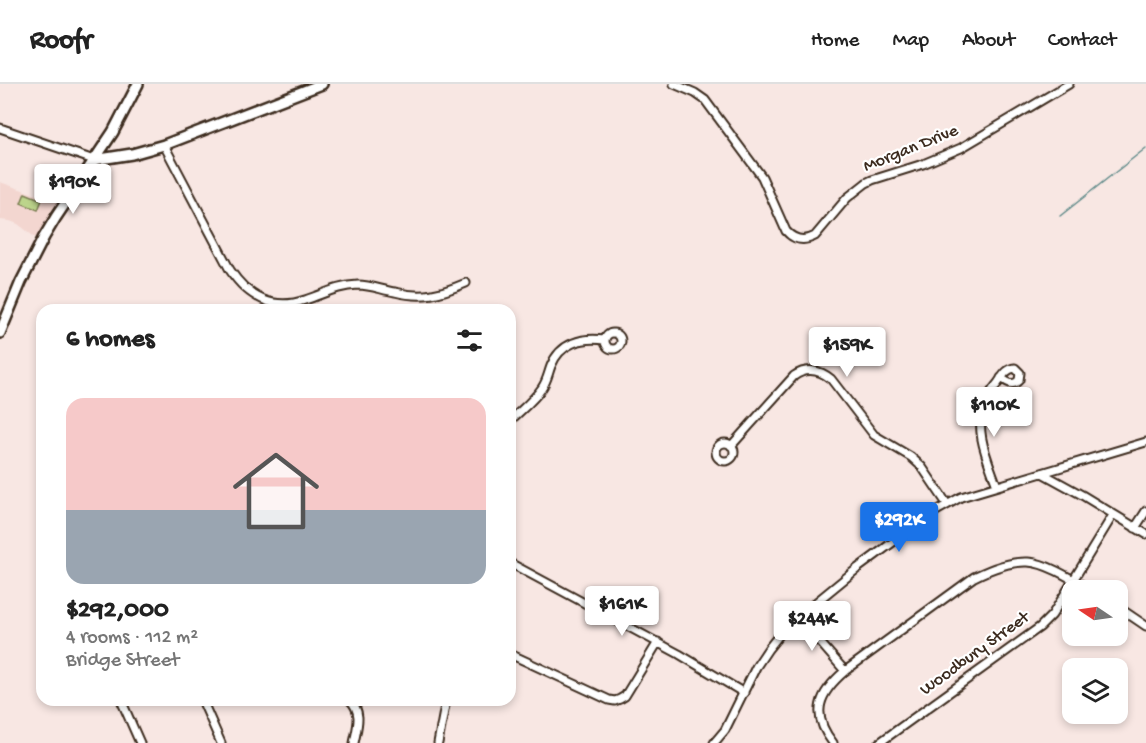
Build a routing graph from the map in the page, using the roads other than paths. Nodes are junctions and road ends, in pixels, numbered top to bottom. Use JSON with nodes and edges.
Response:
{"nodes":[{"id":1,"x":138,"y":84,"type":"edge"},
{"id":2,"x":322,"y":84,"type":"edge"},
{"id":3,"x":674,"y":84,"type":"edge"},
{"id":4,"x":1068,"y":84,"type":"edge"},
{"id":5,"x":0,"y":128,"type":"edge"},
{"id":6,"x":107,"y":141,"type":"junction"},
{"id":7,"x":168,"y":144,"type":"junction"},
{"id":8,"x":118,"y":156,"type":"junction"},
{"id":9,"x":94,"y":160,"type":"junction"},
{"id":10,"x":466,"y":282,"type":"dead end"},
{"id":11,"x":0,"y":333,"type":"edge"},
{"id":12,"x":604,"y":340,"type":"dead end"},
{"id":13,"x":1001,"y":378,"type":"dead end"},
{"id":14,"x":516,"y":415,"type":"edge"},
{"id":15,"x":1146,"y":442,"type":"edge"},
{"id":16,"x":731,"y":446,"type":"dead end"},
{"id":17,"x":1042,"y":473,"type":"junction"},
{"id":18,"x":997,"y":486,"type":"junction"},
{"id":19,"x":946,"y":504,"type":"junction"},
{"id":20,"x":1146,"y":511,"type":"edge"},
{"id":21,"x":1113,"y":515,"type":"junction"},
{"id":22,"x":1135,"y":528,"type":"junction"},
{"id":23,"x":1146,"y":534,"type":"edge"},
{"id":24,"x":516,"y":566,"type":"edge"},
{"id":25,"x":1073,"y":580,"type":"joint"},
{"id":26,"x":1062,"y":598,"type":"edge"},
{"id":27,"x":1128,"y":614,"type":"edge"},
{"id":28,"x":798,"y":617,"type":"junction"},
{"id":29,"x":1146,"y":626,"type":"edge"},
{"id":30,"x":658,"y":642,"type":"junction"},
{"id":31,"x":516,"y":657,"type":"edge"},
{"id":32,"x":845,"y":671,"type":"junction"},
{"id":33,"x":744,"y":693,"type":"junction"},
{"id":34,"x":124,"y":706,"type":"edge"},
{"id":35,"x":205,"y":706,"type":"edge"},
{"id":36,"x":355,"y":706,"type":"edge"},
{"id":37,"x":445,"y":706,"type":"edge"},
{"id":38,"x":140,"y":743,"type":"edge"},
{"id":39,"x":221,"y":743,"type":"edge"},
{"id":40,"x":354,"y":743,"type":"edge"},
{"id":41,"x":438,"y":743,"type":"edge"},
{"id":42,"x":715,"y":743,"type":"edge"},
{"id":43,"x":833,"y":743,"type":"edge"},
{"id":44,"x":879,"y":743,"type":"edge"}],
"edges":[{"from":1,"to":6,"type":"main road"},
{"from":2,"to":7,"type":"main road"},
{"from":3,"to":4,"type":"street","name":"Morgan Drive"},
{"from":5,"to":9,"type":"street"},
{"from":6,"to":8,"type":"main road"},
{"from":6,"to":9,"type":"main road"},
{"from":7,"to":8,"type":"main road"},
{"from":7,"to":10,"type":"street"},
{"from":8,"to":9,"type":"main road"},
{"from":9,"to":11,"type":"main road"},
{"from":12,"to":14,"type":"street"},
{"from":13,"to":18,"type":"street"},
{"from":15,"to":17,"type":"street"},
{"from":16,"to":19,"type":"street"},
{"from":17,"to":18,"type":"street"},
{"from":17,"to":21,"type":"street"},
{"from":18,"to":19,"type":"street"},
{"from":19,"to":28,"type":"street"},
{"from":20,"to":22,"type":"street"},
{"from":21,"to":22,"type":"street"},
{"from":21,"to":25,"type":"street","name":"Woodbury Street"},
{"from":22,"to":23,"type":"street"},
{"from":24,"to":30,"type":"street"},
{"from":25,"to":32,"type":"street"},
{"from":26,"to":44,"type":"street","name":"Woodbury Street"},
{"from":27,"to":29,"type":"street"},
{"from":28,"to":32,"type":"street"},
{"from":28,"to":33,"type":"street"},
{"from":30,"to":31,"type":"street"},
{"from":30,"to":33,"type":"street"},
{"from":32,"to":43,"type":"street"},
{"from":33,"to":42,"type":"street"},
{"from":34,"to":38,"type":"street"},
{"from":35,"to":39,"type":"street"},
{"from":36,"to":40,"type":"street"},
{"from":37,"to":41,"type":"street"}]}
